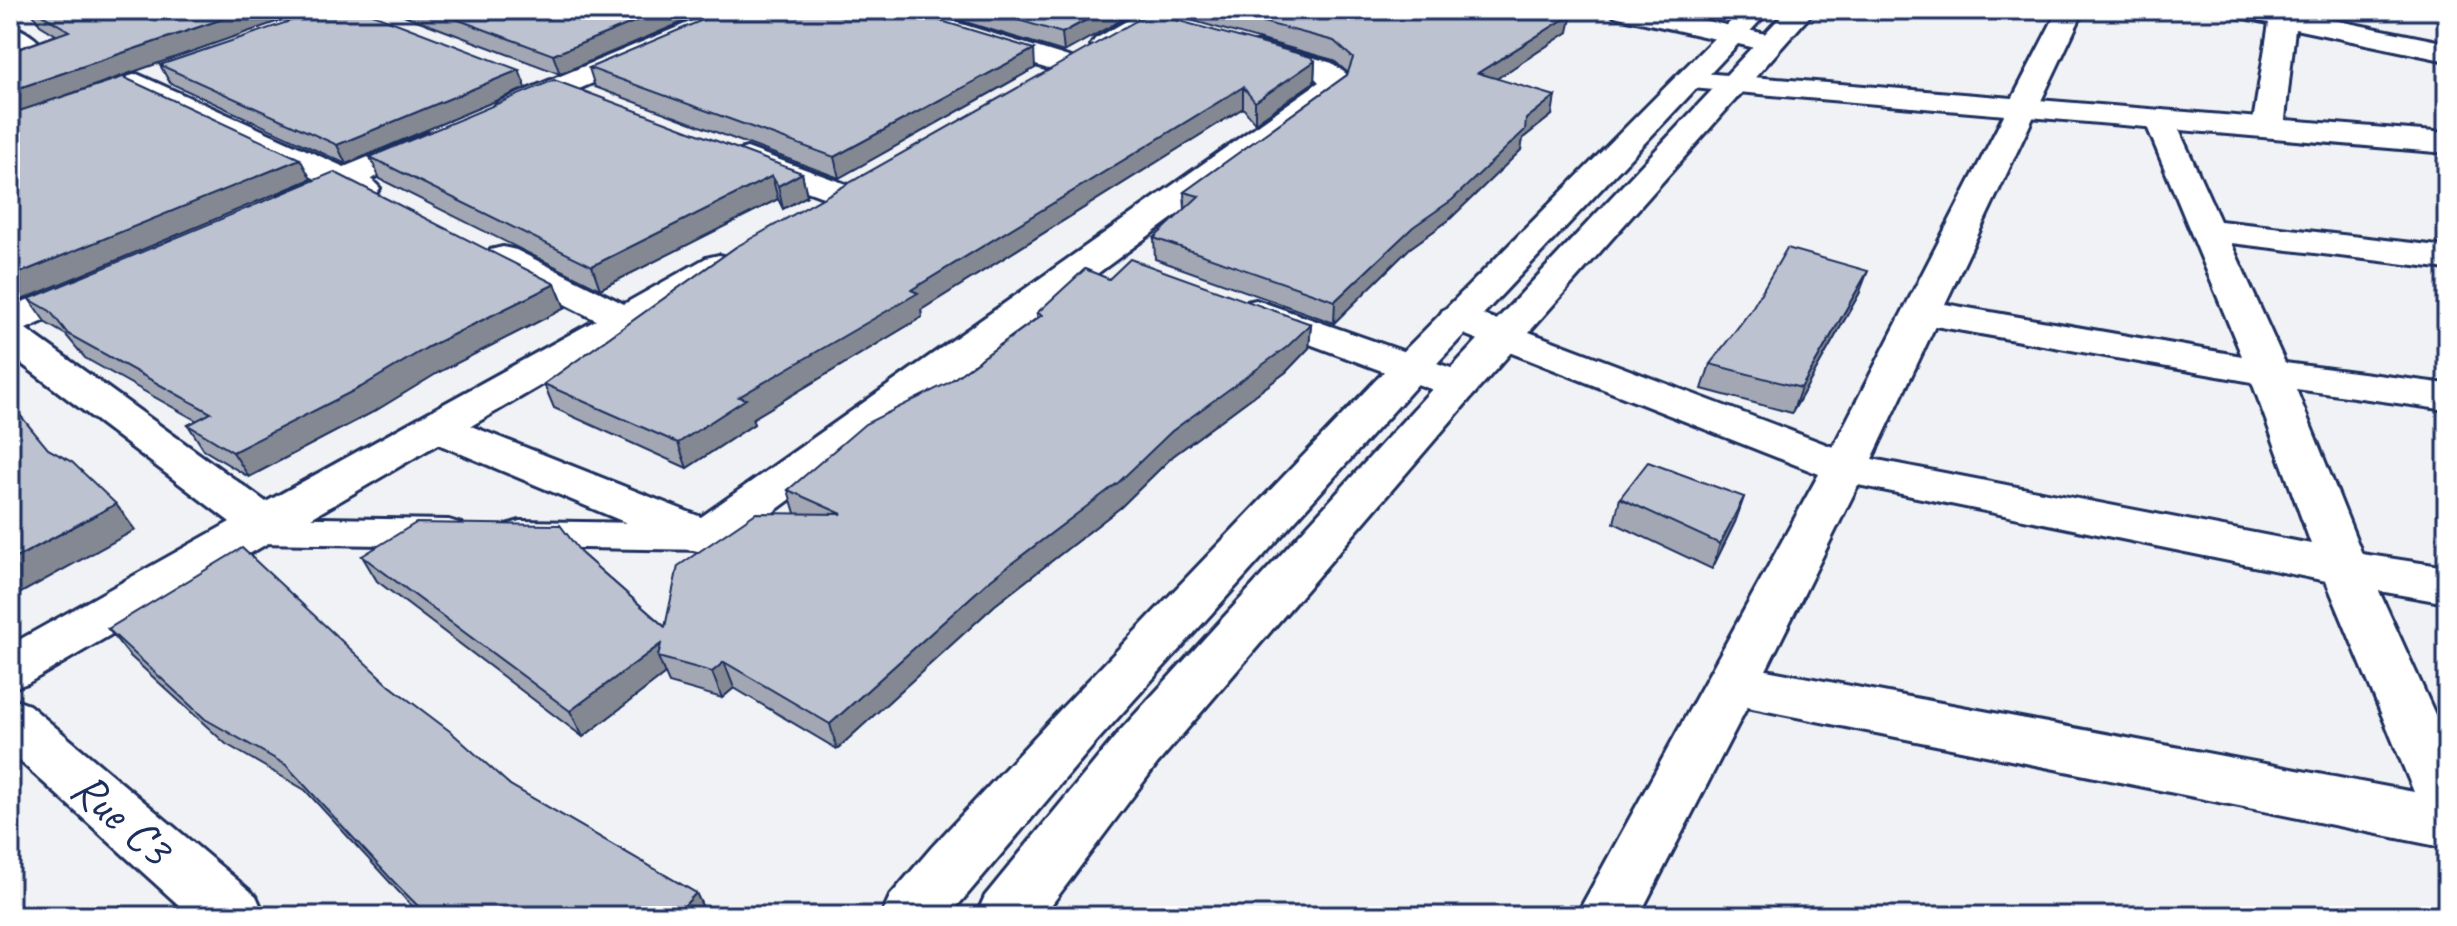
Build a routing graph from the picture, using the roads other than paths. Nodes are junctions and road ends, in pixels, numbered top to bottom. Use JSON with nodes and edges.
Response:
{"nodes":[{"id":1,"x":742,"y":10,"type":"edge"},
{"id":2,"x":888,"y":10,"type":"edge"},
{"id":3,"x":1623,"y":10,"type":"edge"},
{"id":4,"x":1802,"y":10,"type":"edge"},
{"id":5,"x":2071,"y":10,"type":"edge"},
{"id":6,"x":2244,"y":10,"type":"edge"},
{"id":7,"x":2283,"y":18,"type":"junction"},
{"id":8,"x":1163,"y":20,"type":"edge"},
{"id":9,"x":15,"y":25,"type":"edge"},
{"id":10,"x":1753,"y":29,"type":"edge"},
{"id":11,"x":1235,"y":45,"type":"edge"},
{"id":12,"x":2447,"y":52,"type":"edge"},
{"id":13,"x":10,"y":63,"type":"edge"},
{"id":14,"x":1068,"y":66,"type":"junction"},
{"id":15,"x":181,"y":67,"type":"edge"},
{"id":16,"x":516,"y":70,"type":"edge"},
{"id":17,"x":1690,"y":81,"type":"junction"},
{"id":18,"x":1734,"y":84,"type":"junction"},
{"id":19,"x":560,"y":86,"type":"junction"},
{"id":20,"x":1028,"y":89,"type":"edge"},
{"id":21,"x":604,"y":103,"type":"edge"},
{"id":22,"x":2022,"y":107,"type":"junction"},
{"id":23,"x":2159,"y":119,"type":"junction"},
{"id":24,"x":2268,"y":128,"type":"junction"},
{"id":25,"x":2447,"y":143,"type":"edge"},
{"id":26,"x":723,"y":149,"type":"edge"},
{"id":27,"x":346,"y":179,"type":"junction"},
{"id":28,"x":388,"y":200,"type":"edge"},
{"id":29,"x":258,"y":216,"type":"edge"},
{"id":30,"x":802,"y":218,"type":"edge"},
{"id":31,"x":2209,"y":230,"type":"junction"},
{"id":32,"x":472,"y":242,"type":"edge"},
{"id":33,"x":748,"y":249,"type":"edge"},
{"id":34,"x":1099,"y":255,"type":"junction"},
{"id":35,"x":2447,"y":258,"type":"edge"},
{"id":36,"x":1144,"y":271,"type":"edge"},
{"id":37,"x":127,"y":272,"type":"edge"},
{"id":38,"x":1218,"y":298,"type":"edge"},
{"id":39,"x":1922,"y":312,"type":"junction"},
{"id":40,"x":1457,"y":318,"type":"junction"},
{"id":41,"x":626,"y":320,"type":"junction"},
{"id":42,"x":10,"y":322,"type":"edge"},
{"id":43,"x":1506,"y":335,"type":"junction"},
{"id":44,"x":20,"y":354,"type":"edge"},
{"id":45,"x":1411,"y":367,"type":"junction"},
{"id":46,"x":2269,"y":373,"type":"junction"},
{"id":47,"x":1459,"y":385,"type":"junction"},
{"id":48,"x":2447,"y":397,"type":"edge"},
{"id":49,"x":437,"y":428,"type":"junction"},
{"id":50,"x":1845,"y":468,"type":"junction"},
{"id":51,"x":259,"y":527,"type":"junction"},
{"id":52,"x":706,"y":537,"type":"junction"},
{"id":53,"x":2344,"y":568,"type":"junction"},
{"id":54,"x":2447,"y":585,"type":"edge"},
{"id":55,"x":10,"y":669,"type":"edge"},
{"id":56,"x":1733,"y":684,"type":"junction"},
{"id":57,"x":10,"y":720,"type":"edge"},
{"id":58,"x":2447,"y":803,"type":"edge"},
{"id":59,"x":2447,"y":823,"type":"edge"},
{"id":60,"x":234,"y":916,"type":"edge"},
{"id":61,"x":912,"y":916,"type":"edge"},
{"id":62,"x":1007,"y":916,"type":"edge"},
{"id":63,"x":1607,"y":916,"type":"edge"}],
"edges":[{"from":1,"to":19,"type":"street"},
{"from":2,"to":14,"type":"street"},
{"from":3,"to":10,"type":"street"},
{"from":4,"to":10,"type":"street"},
{"from":5,"to":22,"type":"street"},
{"from":6,"to":7,"type":"street"},
{"from":7,"to":12,"type":"street"},
{"from":7,"to":24,"type":"street"},
{"from":8,"to":14,"type":"street"},
{"from":9,"to":13,"type":"street"},
{"from":10,"to":17,"type":"street"},
{"from":10,"to":18,"type":"street"},
{"from":11,"to":34,"type":"street"},
{"from":14,"to":20,"type":"street"},
{"from":15,"to":27,"type":"street"},
{"from":16,"to":19,"type":"street"},
{"from":17,"to":18,"type":"street"},
{"from":17,"to":40,"type":"street"},
{"from":18,"to":22,"type":"street"},
{"from":18,"to":43,"type":"street"},
{"from":19,"to":21,"type":"street"},
{"from":19,"to":27,"type":"street"},
{"from":22,"to":23,"type":"street"},
{"from":22,"to":39,"type":"street"},
{"from":23,"to":24,"type":"street"},
{"from":23,"to":31,"type":"street"},
{"from":24,"to":25,"type":"street"},
{"from":26,"to":30,"type":"street"},
{"from":27,"to":28,"type":"street"},
{"from":27,"to":29,"type":"street"},
{"from":31,"to":35,"type":"street"},
{"from":31,"to":46,"type":"street"},
{"from":32,"to":41,"type":"street"},
{"from":33,"to":41,"type":"street"},
{"from":34,"to":36,"type":"street"},
{"from":34,"to":52,"type":"street"},
{"from":37,"to":42,"type":"street"},
{"from":38,"to":45,"type":"street"},
{"from":39,"to":46,"type":"street"},
{"from":39,"to":50,"type":"street"},
{"from":40,"to":43,"type":"street"},
{"from":40,"to":45,"type":"street"},
{"from":41,"to":49,"type":"street"},
{"from":43,"to":47,"type":"street"},
{"from":43,"to":50,"type":"street"},
{"from":44,"to":51,"type":"street"},
{"from":45,"to":47,"type":"street"},
{"from":45,"to":61,"type":"street"},
{"from":46,"to":48,"type":"street"},
{"from":46,"to":53,"type":"street"},
{"from":47,"to":62,"type":"street"},
{"from":49,"to":51,"type":"street"},
{"from":49,"to":52,"type":"street"},
{"from":50,"to":53,"type":"street"},
{"from":50,"to":56,"type":"street"},
{"from":51,"to":52,"type":"street"},
{"from":51,"to":55,"type":"street"},
{"from":53,"to":54,"type":"street"},
{"from":53,"to":58,"type":"street"},
{"from":56,"to":59,"type":"street"},
{"from":56,"to":63,"type":"street"},
{"from":57,"to":60,"type":"street","name":"Rue C3"}]}
